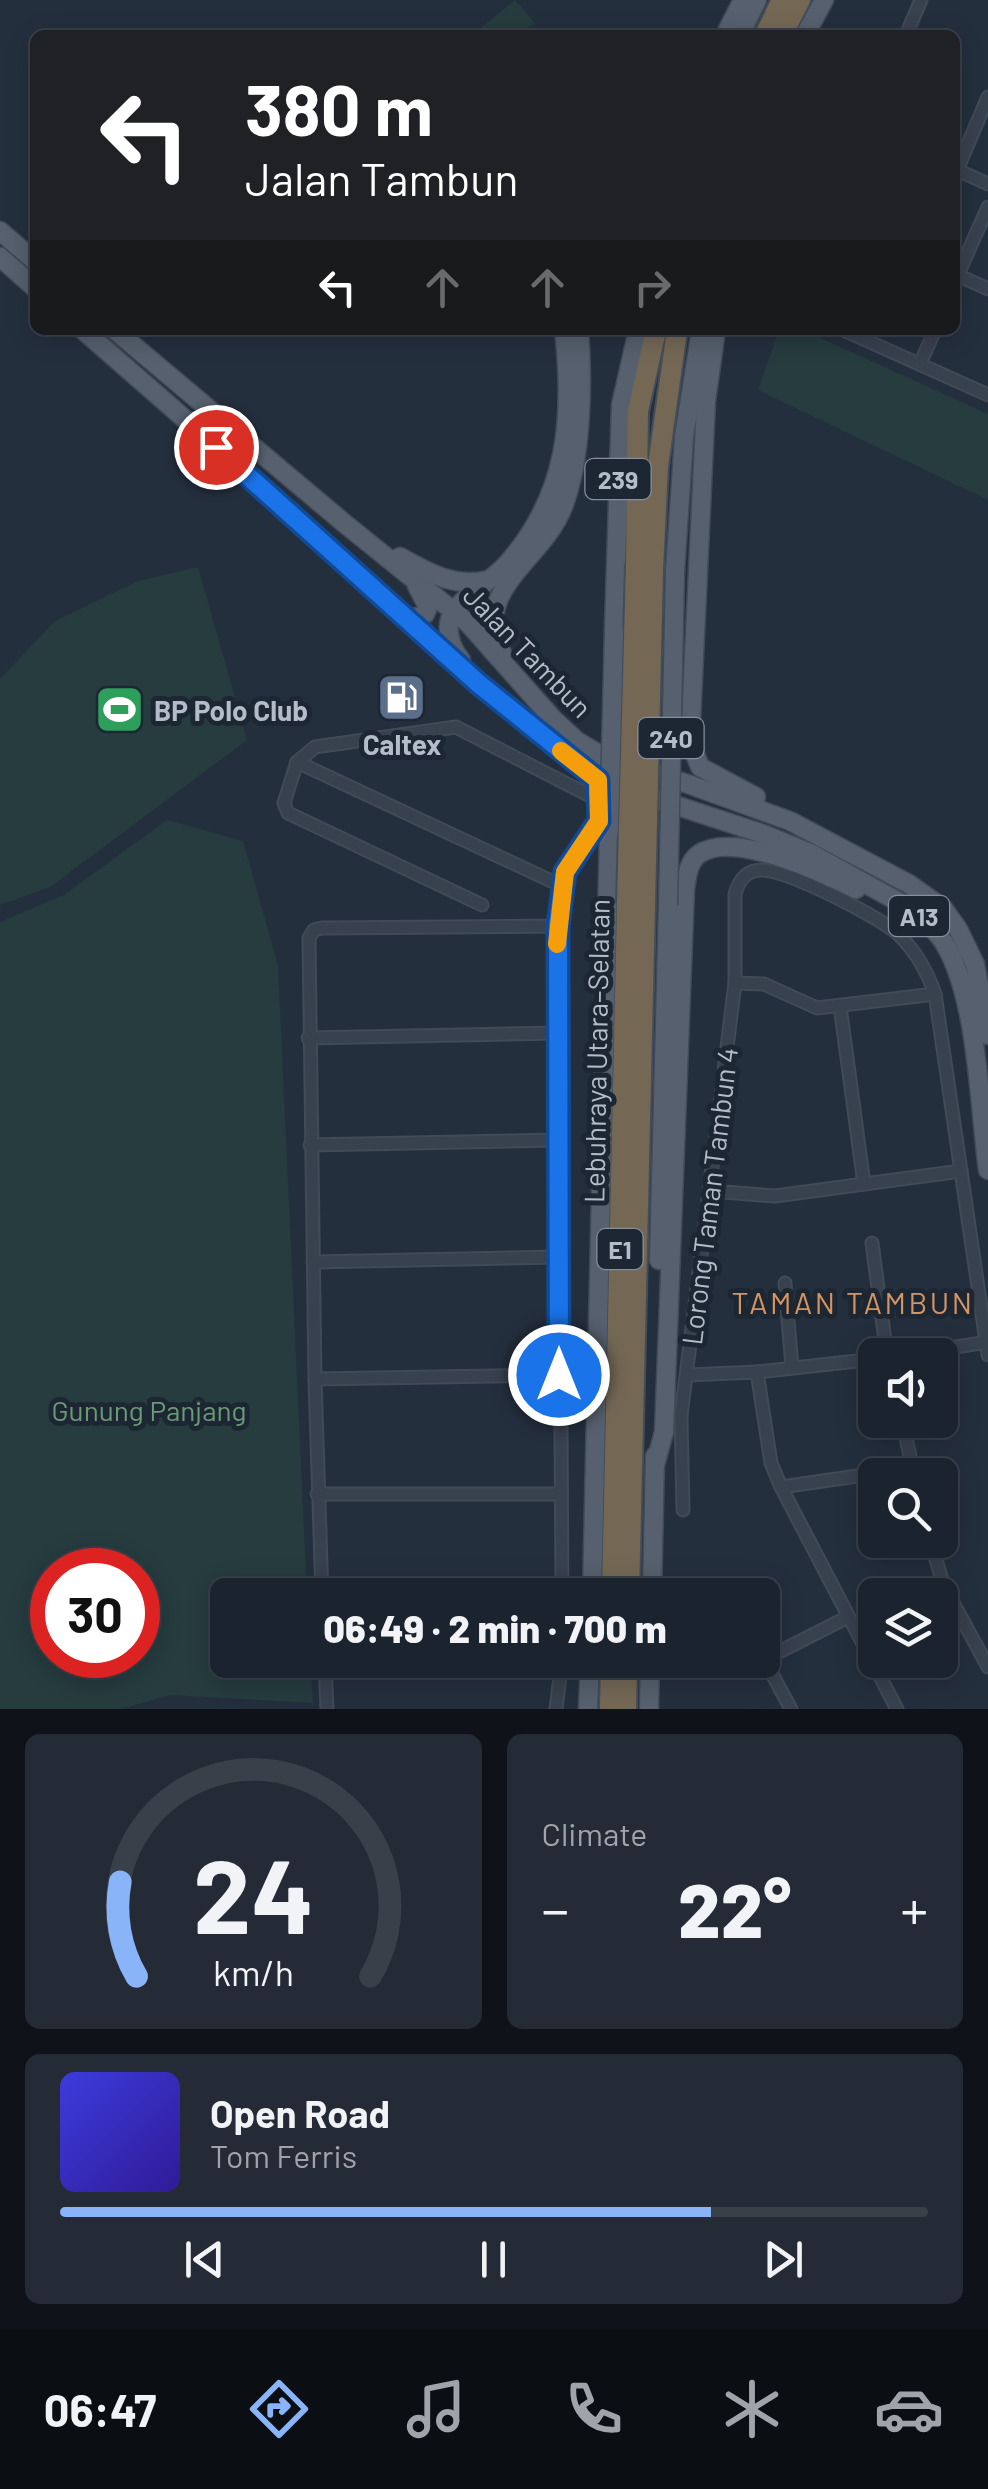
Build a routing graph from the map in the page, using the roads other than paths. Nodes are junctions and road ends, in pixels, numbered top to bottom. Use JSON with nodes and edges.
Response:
{"nodes":[{"id":1,"x":743,"y":0,"type":"edge"},
{"id":2,"x":757,"y":0,"type":"edge"},
{"id":3,"x":782,"y":0,"type":"edge"},
{"id":4,"x":800,"y":0,"type":"edge"},
{"id":5,"x":824,"y":0,"type":"edge"},
{"id":6,"x":922,"y":0,"type":"edge"},
{"id":7,"x":727,"y":30,"type":"edge"},
{"id":8,"x":742,"y":30,"type":"edge"},
{"id":9,"x":767,"y":30,"type":"edge"},
{"id":10,"x":785,"y":30,"type":"edge"},
{"id":11,"x":808,"y":30,"type":"edge"},
{"id":12,"x":908,"y":30,"type":"edge"},
{"id":13,"x":988,"y":97,"type":"edge"},
{"id":14,"x":960,"y":160,"type":"edge"},
{"id":15,"x":960,"y":171,"type":"edge"},
{"id":16,"x":988,"y":184,"type":"edge"},
{"id":17,"x":988,"y":208,"type":"edge"},
{"id":18,"x":0,"y":231,"type":"edge"},
{"id":19,"x":0,"y":257,"type":"edge"},
{"id":20,"x":30,"y":257,"type":"edge"},
{"id":21,"x":960,"y":268,"type":"edge"},
{"id":22,"x":960,"y":278,"type":"edge"},
{"id":23,"x":30,"y":284,"type":"edge"},
{"id":24,"x":988,"y":288,"type":"edge"},
{"id":25,"x":88,"y":335,"type":"edge"},
{"id":26,"x":100,"y":335,"type":"edge"},
{"id":27,"x":120,"y":335,"type":"edge"},
{"id":28,"x":564,"y":335,"type":"edge"},
{"id":29,"x":578,"y":335,"type":"edge"},
{"id":30,"x":628,"y":335,"type":"edge"},
{"id":31,"x":637,"y":335,"type":"edge"},
{"id":32,"x":655,"y":335,"type":"edge"},
{"id":33,"x":677,"y":335,"type":"edge"},
{"id":34,"x":701,"y":335,"type":"edge"},
{"id":35,"x":715,"y":335,"type":"edge"},
{"id":36,"x":854,"y":335,"type":"edge"},
{"id":37,"x":932,"y":335,"type":"edge"},
{"id":38,"x":138,"y":352,"type":"junction"},
{"id":39,"x":920,"y":364,"type":"junction"},
{"id":40,"x":988,"y":395,"type":"edge"},
{"id":41,"x":621,"y":405,"type":"junction"},
{"id":42,"x":192,"y":426,"type":"junction"},
{"id":43,"x":344,"y":523,"type":"junction"},
{"id":44,"x":644,"y":567,"type":"junction"},
{"id":45,"x":407,"y":572,"type":"junction"},
{"id":46,"x":492,"y":578,"type":"junction"},
{"id":47,"x":454,"y":611,"type":"junction"},
{"id":48,"x":403,"y":616,"type":"junction"},
{"id":49,"x":512,"y":674,"type":"junction"},
{"id":50,"x":477,"y":682,"type":"junction"},
{"id":51,"x":297,"y":762,"type":"junction"},
{"id":52,"x":598,"y":780,"type":"junction"},
{"id":53,"x":600,"y":801,"type":"junction"},
{"id":54,"x":790,"y":821,"type":"junction"},
{"id":55,"x":562,"y":886,"type":"junction"},
{"id":56,"x":636,"y":904,"type":"junction"},
{"id":57,"x":482,"y":906,"type":"dead end"},
{"id":58,"x":908,"y":907,"type":"junction"},
{"id":59,"x":558,"y":926,"type":"junction"},
{"id":60,"x":735,"y":984,"type":"junction"},
{"id":61,"x":935,"y":994,"type":"junction"},
{"id":62,"x":840,"y":1006,"type":"junction"},
{"id":63,"x":557,"y":1033,"type":"junction"},
{"id":64,"x":988,"y":1035,"type":"edge"},
{"id":65,"x":308,"y":1038,"type":"junction"},
{"id":66,"x":556,"y":1140,"type":"junction"},
{"id":67,"x":310,"y":1144,"type":"junction"},
{"id":68,"x":988,"y":1170,"type":"edge"},
{"id":69,"x":961,"y":1171,"type":"junction"},
{"id":70,"x":864,"y":1184,"type":"junction"},
{"id":71,"x":711,"y":1191,"type":"junction"},
{"id":72,"x":872,"y":1244,"type":"dead end"},
{"id":73,"x":560,"y":1257,"type":"junction"},
{"id":74,"x":313,"y":1262,"type":"junction"},
{"id":75,"x":785,"y":1283,"type":"dead end"},
{"id":76,"x":885,"y":1338,"type":"edge"},
{"id":77,"x":987,"y":1346,"type":"edge"},
{"id":78,"x":958,"y":1349,"type":"edge"},
{"id":79,"x":858,"y":1361,"type":"edge"},
{"id":80,"x":792,"y":1368,"type":"junction"},
{"id":81,"x":757,"y":1372,"type":"junction"},
{"id":82,"x":559,"y":1375,"type":"junction"},
{"id":83,"x":687,"y":1375,"type":"junction"},
{"id":84,"x":315,"y":1379,"type":"junction"},
{"id":85,"x":654,"y":1465,"type":"junction"},
{"id":86,"x":858,"y":1478,"type":"edge"},
{"id":87,"x":781,"y":1487,"type":"junction"},
{"id":88,"x":317,"y":1494,"type":"junction"},
{"id":89,"x":561,"y":1494,"type":"junction"},
{"id":90,"x":682,"y":1510,"type":"dead end"},
{"id":91,"x":935,"y":1558,"type":"edge"},
{"id":92,"x":321,"y":1578,"type":"edge"},
{"id":93,"x":562,"y":1578,"type":"edge"},
{"id":94,"x":592,"y":1578,"type":"edge"},
{"id":95,"x":613,"y":1578,"type":"edge"},
{"id":96,"x":629,"y":1578,"type":"edge"},
{"id":97,"x":652,"y":1578,"type":"edge"},
{"id":98,"x":848,"y":1617,"type":"junction"},
{"id":99,"x":988,"y":1667,"type":"edge"},
{"id":100,"x":326,"y":1678,"type":"edge"},
{"id":101,"x":560,"y":1678,"type":"edge"},
{"id":102,"x":589,"y":1678,"type":"edge"},
{"id":103,"x":611,"y":1678,"type":"edge"},
{"id":104,"x":627,"y":1678,"type":"edge"},
{"id":105,"x":650,"y":1678,"type":"edge"},
{"id":106,"x":327,"y":1709,"type":"edge"},
{"id":107,"x":556,"y":1709,"type":"edge"},
{"id":108,"x":588,"y":1709,"type":"edge"},
{"id":109,"x":610,"y":1709,"type":"edge"},
{"id":110,"x":626,"y":1709,"type":"edge"},
{"id":111,"x":649,"y":1709,"type":"edge"},
{"id":112,"x":791,"y":1709,"type":"edge"},
{"id":113,"x":897,"y":1709,"type":"edge"}],
"edges":[{"from":1,"to":7,"type":"main road"},
{"from":2,"to":8,"type":"main road"},
{"from":3,"to":9,"type":"highway"},
{"from":4,"to":10,"type":"highway"},
{"from":5,"to":11,"type":"main road"},
{"from":6,"to":12,"type":"street"},
{"from":13,"to":14,"type":"street"},
{"from":15,"to":16,"type":"street"},
{"from":17,"to":21,"type":"street"},
{"from":18,"to":20,"type":"main road"},
{"from":19,"to":23,"type":"main road"},
{"from":22,"to":24,"type":"street"},
{"from":25,"to":42,"type":"main road","name":"Jalan Tambun","number":"A13"},
{"from":26,"to":38,"type":"main road"},
{"from":27,"to":38,"type":"main road","name":"Jalan Tambun","number":"A13"},
{"from":28,"to":46,"type":"main road"},
{"from":29,"to":49,"type":"main road"},
{"from":30,"to":41,"type":"main road"},
{"from":31,"to":41,"type":"main road","number":"239"},
{"from":32,"to":44,"type":"highway","name":"Lebuhraya Utara–Selatan","number":"E1"},
{"from":33,"to":44,"type":"highway","name":"Lebuhraya Utara–Selatan","number":"E1"},
{"from":34,"to":85,"type":"main road","number":"240","bridge":true},
{"from":35,"to":54,"type":"main road"},
{"from":36,"to":39,"type":"street"},
{"from":37,"to":39,"type":"street"},
{"from":38,"to":42,"type":"main road"},
{"from":38,"to":43,"type":"main road","name":"Jalan Tambun","number":"A13"},
{"from":39,"to":40,"type":"street"},
{"from":41,"to":94,"type":"main road","number":"239","bridge":true},
{"from":42,"to":48,"type":"main road","name":"Jalan Tambun","number":"A13"},
{"from":43,"to":45,"type":"main road","name":"Jalan Tambun","number":"A13"},
{"from":43,"to":46,"type":"main road"},
{"from":44,"to":56,"type":"highway","name":"Lebuhraya Utara–Selatan","number":"E1","bridge":true},
{"from":45,"to":47,"type":"main road","name":"Jalan Tambun","number":"A13"},
{"from":45,"to":48,"type":"main road"},
{"from":46,"to":47,"type":"main road"},
{"from":47,"to":49,"type":"main road","name":"Jalan Tambun","number":"A13"},
{"from":47,"to":50,"type":"main road"},
{"from":48,"to":50,"type":"main road","name":"Jalan Tambun","number":"A13"},
{"from":49,"to":54,"type":"main road","name":"Jalan Tambun","number":"A13"},
{"from":50,"to":52,"type":"main road","name":"Jalan Tambun","number":"A13"},
{"from":51,"to":53,"type":"street"},
{"from":51,"to":55,"type":"street"},
{"from":51,"to":57,"type":"street"},
{"from":52,"to":53,"type":"street"},
{"from":52,"to":58,"type":"main road","name":"Jalan Tambun","number":"A13"},
{"from":53,"to":55,"type":"street"},
{"from":54,"to":64,"type":"main road","name":"Jalan Tambun","number":"A13"},
{"from":55,"to":59,"type":"street"},
{"from":56,"to":95,"type":"highway","name":"Lebuhraya Utara–Selatan","number":"E1"},
{"from":56,"to":96,"type":"highway","name":"Lebuhraya Utara–Selatan","number":"E1"},
{"from":58,"to":68,"type":"main road","name":"Jalan Tambun","number":"A13"},
{"from":58,"to":85,"type":"main road"},
{"from":59,"to":63,"type":"street"},
{"from":59,"to":65,"type":"street"},
{"from":60,"to":61,"type":"street","name":"Lorong Taman Tambun 4"},
{"from":60,"to":62,"type":"street"},
{"from":60,"to":71,"type":"street","name":"Lorong Taman Tambun 4"},
{"from":61,"to":62,"type":"street"},
{"from":61,"to":69,"type":"street"},
{"from":62,"to":70,"type":"street"},
{"from":63,"to":65,"type":"street"},
{"from":63,"to":66,"type":"street"},
{"from":65,"to":67,"type":"street"},
{"from":66,"to":67,"type":"street"},
{"from":66,"to":73,"type":"street"},
{"from":67,"to":74,"type":"street"},
{"from":69,"to":70,"type":"street"},
{"from":69,"to":77,"type":"street"},
{"from":70,"to":71,"type":"street"},
{"from":71,"to":83,"type":"street","name":"Lorong Taman Tambun 4"},
{"from":72,"to":76,"type":"street"},
{"from":73,"to":74,"type":"street"},
{"from":73,"to":82,"type":"street"},
{"from":74,"to":84,"type":"street"},
{"from":75,"to":80,"type":"street"},
{"from":77,"to":78,"type":"street"},
{"from":79,"to":80,"type":"street"},
{"from":80,"to":81,"type":"street"},
{"from":81,"to":83,"type":"street"},
{"from":81,"to":87,"type":"street"},
{"from":82,"to":84,"type":"street"},
{"from":82,"to":89,"type":"street"},
{"from":83,"to":90,"type":"street","name":"Lorong Taman Tambun 4"},
{"from":84,"to":88,"type":"street"},
{"from":85,"to":97,"type":"main road","number":"240"},
{"from":86,"to":87,"type":"street"},
{"from":87,"to":98,"type":"street"},
{"from":88,"to":89,"type":"street"},
{"from":88,"to":92,"type":"street"},
{"from":89,"to":93,"type":"street"},
{"from":91,"to":99,"type":"street"},
{"from":98,"to":112,"type":"street"},
{"from":98,"to":113,"type":"street"},
{"from":100,"to":106,"type":"street"},
{"from":101,"to":107,"type":"street"},
{"from":102,"to":108,"type":"main road"},
{"from":103,"to":109,"type":"highway"},
{"from":104,"to":110,"type":"highway"},
{"from":105,"to":111,"type":"main road"}]}
